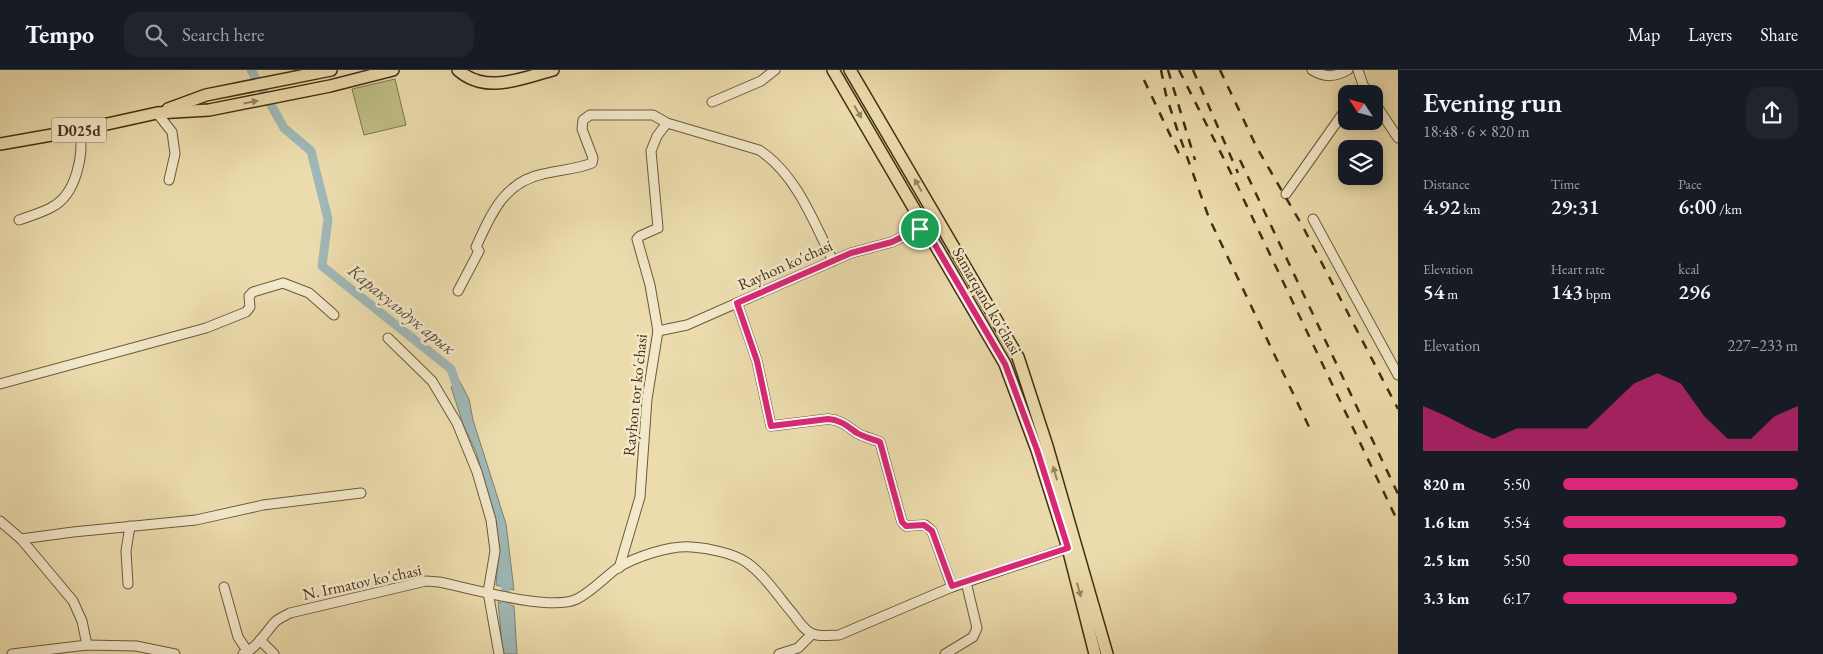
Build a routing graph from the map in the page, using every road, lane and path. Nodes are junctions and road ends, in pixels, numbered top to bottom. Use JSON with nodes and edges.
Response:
{"nodes":[{"id":1,"x":331,"y":70,"type":"edge"},
{"id":2,"x":393,"y":70,"type":"edge"},
{"id":3,"x":458,"y":70,"type":"edge"},
{"id":4,"x":553,"y":70,"type":"edge"},
{"id":5,"x":775,"y":70,"type":"edge"},
{"id":6,"x":833,"y":70,"type":"edge"},
{"id":7,"x":850,"y":70,"type":"edge"},
{"id":8,"x":1312,"y":70,"type":"edge"},
{"id":9,"x":1348,"y":70,"type":"edge"},
{"id":10,"x":1358,"y":70,"type":"edge"},
{"id":11,"x":294,"y":78,"type":"junction"},
{"id":12,"x":1363,"y":85,"type":"edge"},
{"id":13,"x":297,"y":93,"type":"junction"},
{"id":14,"x":712,"y":102,"type":"dead end"},
{"id":15,"x":157,"y":113,"type":"junction"},
{"id":16,"x":1383,"y":116,"type":"edge"},
{"id":17,"x":1338,"y":120,"type":"edge"},
{"id":18,"x":667,"y":123,"type":"junction"},
{"id":19,"x":80,"y":130,"type":"junction"},
{"id":20,"x":1398,"y":138,"type":"edge"},
{"id":21,"x":0,"y":144,"type":"edge"},
{"id":22,"x":169,"y":180,"type":"dead end"},
{"id":23,"x":1286,"y":194,"type":"dead end"},
{"id":24,"x":1313,"y":219,"type":"dead end"},
{"id":25,"x":19,"y":220,"type":"dead end"},
{"id":26,"x":924,"y":226,"type":"junction"},
{"id":27,"x":833,"y":261,"type":"junction"},
{"id":28,"x":458,"y":291,"type":"dead end"},
{"id":29,"x":737,"y":303,"type":"junction"},
{"id":30,"x":334,"y":315,"type":"dead end"},
{"id":31,"x":658,"y":332,"type":"junction"},
{"id":32,"x":388,"y":338,"type":"dead end"},
{"id":33,"x":1398,"y":375,"type":"edge"},
{"id":34,"x":0,"y":384,"type":"edge"},
{"id":35,"x":361,"y":493,"type":"dead end"},
{"id":36,"x":0,"y":522,"type":"edge"},
{"id":37,"x":130,"y":526,"type":"junction"},
{"id":38,"x":21,"y":539,"type":"junction"},
{"id":39,"x":1068,"y":548,"type":"junction"},
{"id":40,"x":619,"y":568,"type":"junction"},
{"id":41,"x":966,"y":582,"type":"junction"},
{"id":42,"x":128,"y":584,"type":"dead end"},
{"id":43,"x":952,"y":586,"type":"junction"},
{"id":44,"x":224,"y":587,"type":"dead end"},
{"id":45,"x":488,"y":592,"type":"junction"},
{"id":46,"x":812,"y":634,"type":"junction"},
{"id":47,"x":260,"y":640,"type":"junction"},
{"id":48,"x":87,"y":645,"type":"junction"},
{"id":49,"x":31,"y":653,"type":"edge"},
{"id":50,"x":246,"y":653,"type":"edge"},
{"id":51,"x":12,"y":654,"type":"edge"},
{"id":52,"x":169,"y":654,"type":"edge"},
{"id":53,"x":274,"y":654,"type":"edge"},
{"id":54,"x":499,"y":654,"type":"edge"},
{"id":55,"x":779,"y":654,"type":"edge"},
{"id":56,"x":945,"y":654,"type":"edge"},
{"id":57,"x":1095,"y":654,"type":"edge"},
{"id":58,"x":1107,"y":654,"type":"edge"}],
"edges":[{"from":1,"to":11,"type":"main road","number":"D025d"},
{"from":2,"to":13,"type":"main road","number":"D025d"},
{"from":3,"to":4,"type":"main road"},
{"from":5,"to":14,"type":"street"},
{"from":6,"to":26,"type":"main road","name":"Samarqand ko'chasi","one_way":true},
{"from":58,"to":7,"type":"main road","name":"Samarqand ko'chasi","one_way":true},
{"from":8,"to":9,"type":"street"},
{"from":10,"to":12,"type":"street"},
{"from":11,"to":13,"type":"main road"},
{"from":11,"to":15,"type":"main road","number":"D025d"},
{"from":15,"to":13,"type":"main road","number":"D025d","one_way":true},
{"from":15,"to":19,"type":"main road","number":"D025d"},
{"from":15,"to":22,"type":"street"},
{"from":16,"to":20,"type":"street"},
{"from":17,"to":23,"type":"street"},
{"from":18,"to":27,"type":"street"},
{"from":18,"to":28,"type":"street"},
{"from":18,"to":31,"type":"street","name":"Rayhon tor ko'chasi"},
{"from":19,"to":21,"type":"main road","number":"D025d"},
{"from":19,"to":25,"type":"street"},
{"from":24,"to":33,"type":"street"},
{"from":26,"to":27,"type":"street","name":"Rayhon ko'chasi"},
{"from":26,"to":39,"type":"main road","name":"Samarqand ko'chasi"},
{"from":27,"to":29,"type":"street","name":"Rayhon ko'chasi"},
{"from":29,"to":31,"type":"street","name":"Rayhon ko'chasi"},
{"from":29,"to":43,"type":"street"},
{"from":30,"to":34,"type":"street"},
{"from":31,"to":40,"type":"street","name":"Rayhon tor ko'chasi"},
{"from":32,"to":45,"type":"street"},
{"from":35,"to":37,"type":"street"},
{"from":36,"to":38,"type":"street"},
{"from":37,"to":38,"type":"street"},
{"from":37,"to":42,"type":"street"},
{"from":38,"to":48,"type":"street"},
{"from":39,"to":41,"type":"street"},
{"from":39,"to":57,"type":"main road","name":"Samarqand ko'chasi","one_way":true},
{"from":40,"to":45,"type":"street","name":"N. Irmatov ko'chasi"},
{"from":40,"to":46,"type":"street","name":"N. Irmatov ko'chasi"},
{"from":41,"to":43,"type":"street"},
{"from":41,"to":56,"type":"street"},
{"from":43,"to":46,"type":"street"},
{"from":44,"to":50,"type":"street"},
{"from":45,"to":47,"type":"street","name":"N. Irmatov ko'chasi"},
{"from":45,"to":54,"type":"street"},
{"from":46,"to":55,"type":"street"},
{"from":47,"to":50,"type":"street","name":"N. Irmatov ko'chasi"},
{"from":47,"to":53,"type":"street"},
{"from":48,"to":49,"type":"street"},
{"from":48,"to":52,"type":"street"},
{"from":49,"to":51,"type":"street"}]}
